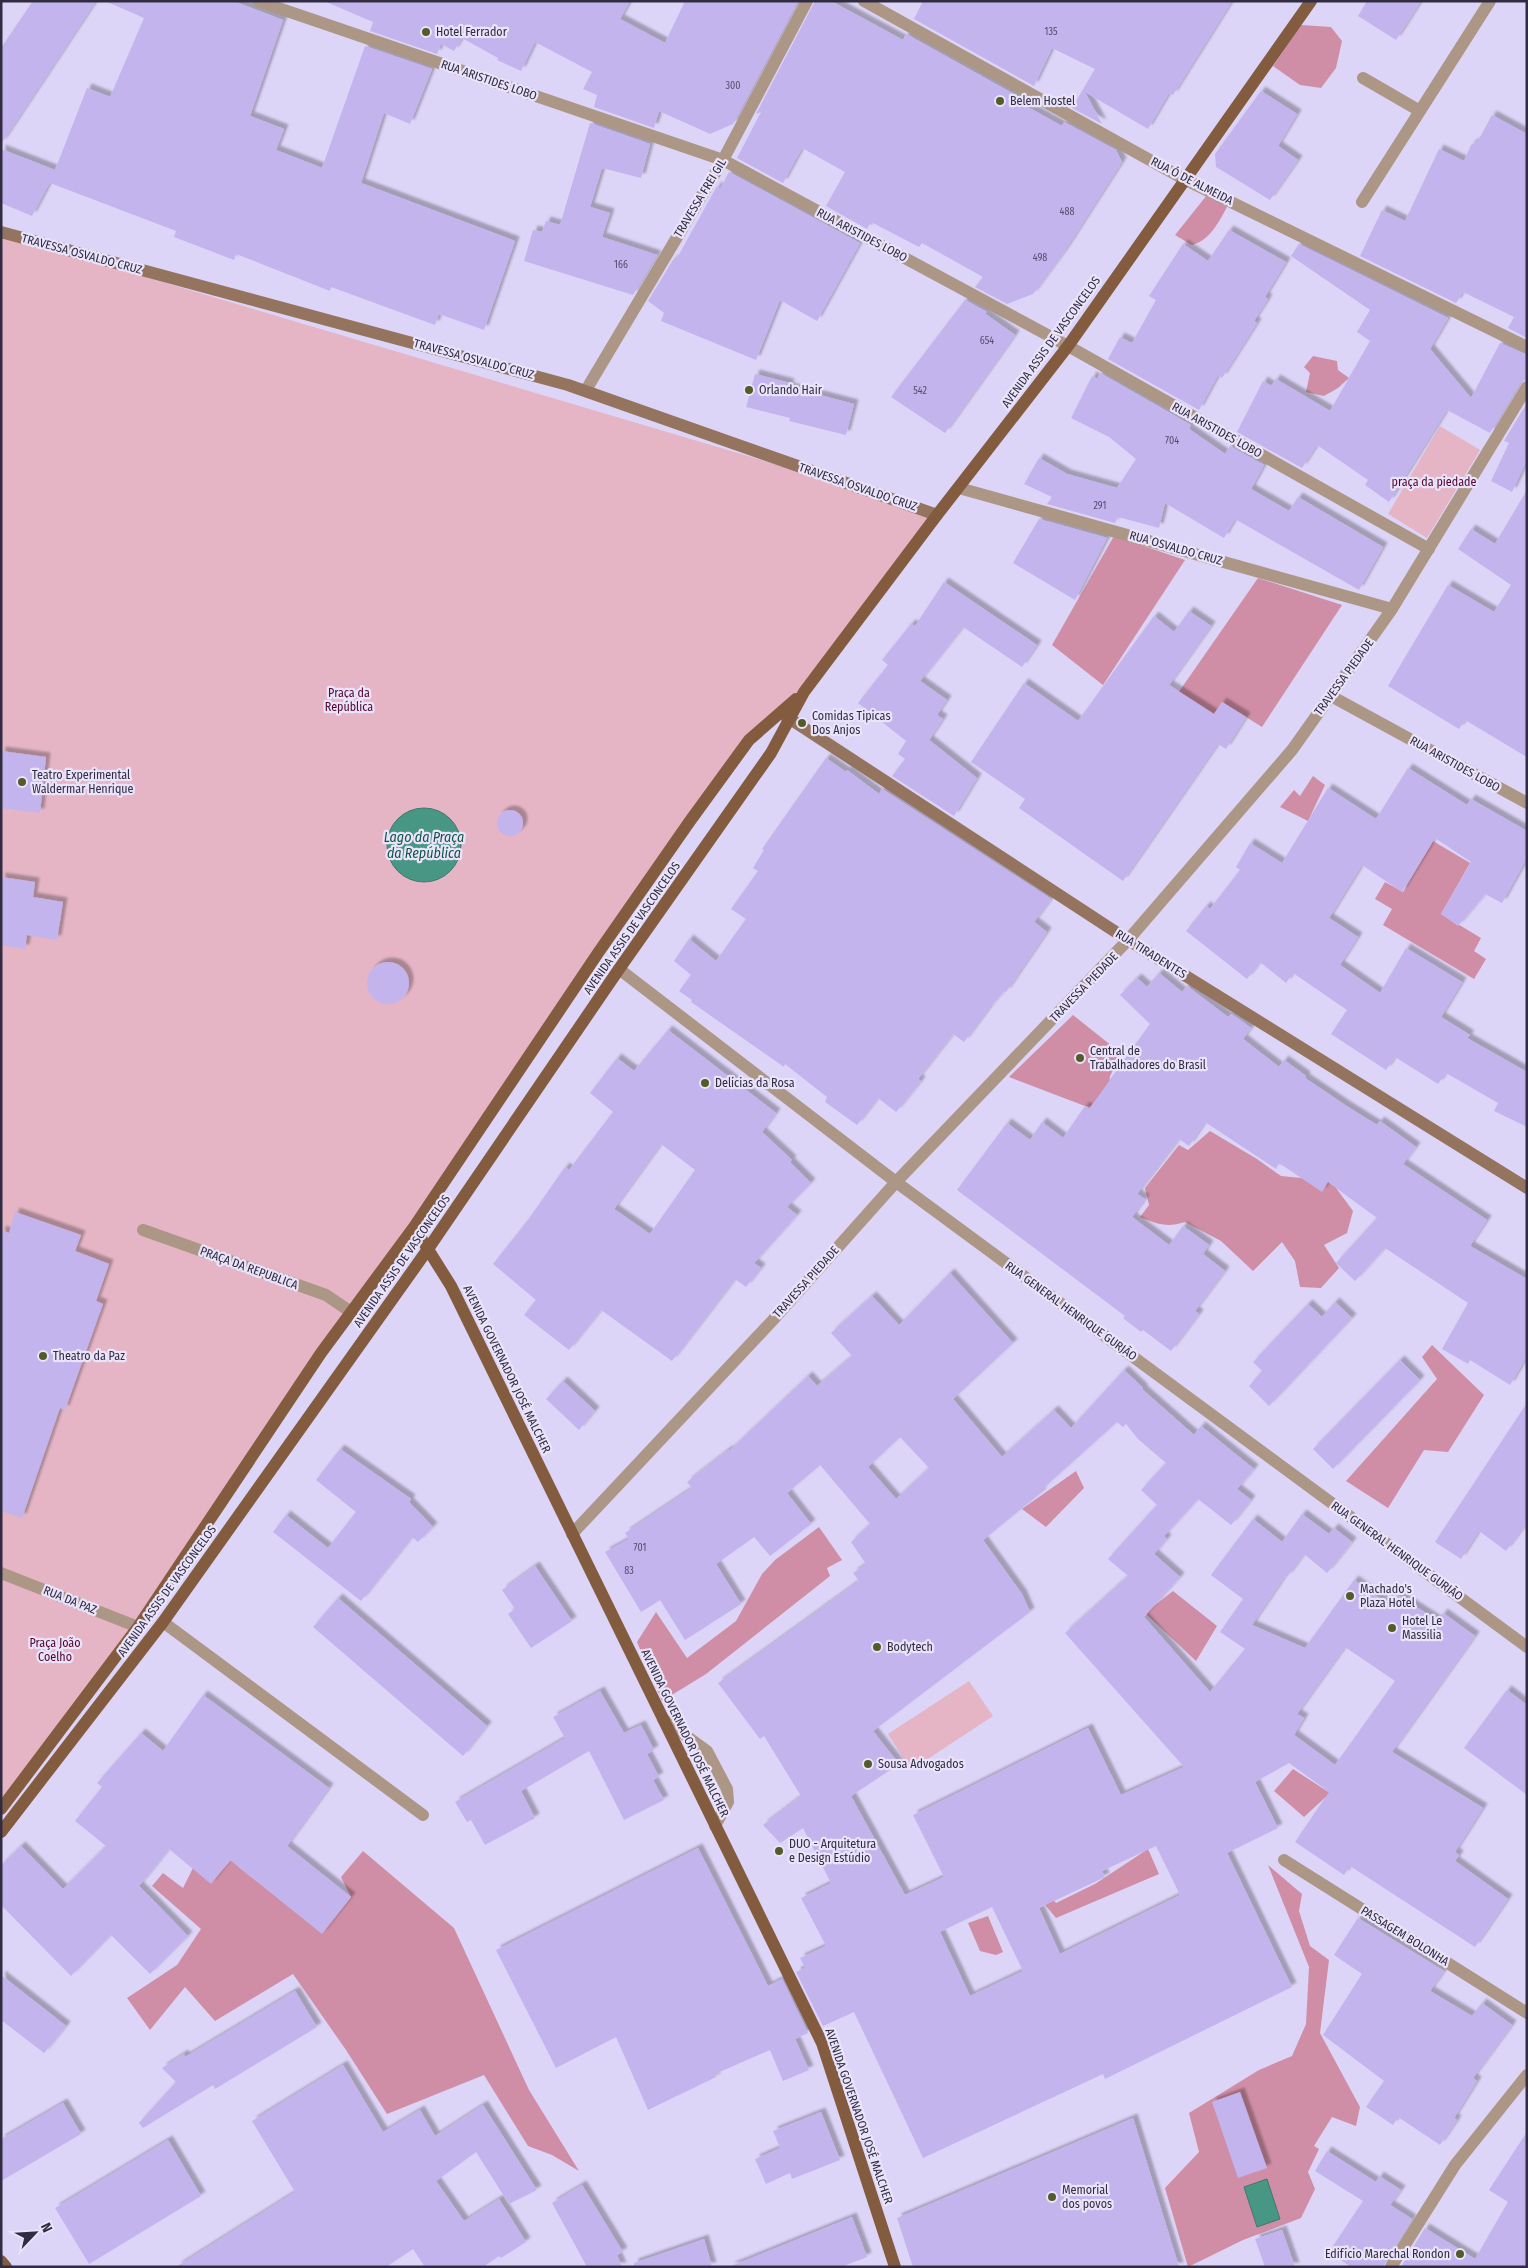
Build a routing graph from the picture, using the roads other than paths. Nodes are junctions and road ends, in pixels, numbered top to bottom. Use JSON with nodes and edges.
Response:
{"nodes":[{"id":1,"x":258,"y":1,"type":"edge"},
{"id":2,"x":806,"y":1,"type":"edge"},
{"id":3,"x":864,"y":1,"type":"edge"},
{"id":4,"x":1311,"y":1,"type":"edge"},
{"id":5,"x":1490,"y":1,"type":"edge"},
{"id":6,"x":1363,"y":78,"type":"dead end"},
{"id":7,"x":1420,"y":111,"type":"junction"},
{"id":8,"x":723,"y":160,"type":"junction"},
{"id":9,"x":1184,"y":179,"type":"junction"},
{"id":10,"x":1362,"y":202,"type":"dead end"},
{"id":11,"x":1,"y":232,"type":"edge"},
{"id":12,"x":1068,"y":346,"type":"junction"},
{"id":13,"x":1527,"y":347,"type":"edge"},
{"id":14,"x":1527,"y":387,"type":"edge"},
{"id":15,"x":586,"y":390,"type":"junction"},
{"id":16,"x":959,"y":488,"type":"junction"},
{"id":17,"x":937,"y":515,"type":"junction"},
{"id":18,"x":1429,"y":550,"type":"junction"},
{"id":19,"x":1392,"y":609,"type":"junction"},
{"id":20,"x":1330,"y":696,"type":"junction"},
{"id":21,"x":785,"y":715,"type":"junction"},
{"id":22,"x":1527,"y":803,"type":"edge"},
{"id":23,"x":1128,"y":940,"type":"junction"},
{"id":24,"x":619,"y":969,"type":"junction"},
{"id":25,"x":896,"y":1182,"type":"junction"},
{"id":26,"x":1527,"y":1188,"type":"edge"},
{"id":27,"x":414,"y":1227,"type":"junction"},
{"id":28,"x":144,"y":1230,"type":"dead end"},
{"id":29,"x":428,"y":1249,"type":"junction"},
{"id":30,"x":351,"y":1312,"type":"junction"},
{"id":31,"x":572,"y":1534,"type":"junction"},
{"id":32,"x":1,"y":1573,"type":"edge"},
{"id":33,"x":163,"y":1622,"type":"junction"},
{"id":34,"x":138,"y":1627,"type":"junction"},
{"id":35,"x":1527,"y":1647,"type":"edge"},
{"id":36,"x":663,"y":1719,"type":"junction"},
{"id":37,"x":1,"y":1809,"type":"edge"},
{"id":38,"x":423,"y":1815,"type":"dead end"},
{"id":39,"x":715,"y":1826,"type":"junction"},
{"id":40,"x":1,"y":1832,"type":"edge"},
{"id":41,"x":1284,"y":1860,"type":"dead end"},
{"id":42,"x":1527,"y":2012,"type":"edge"},
{"id":43,"x":1527,"y":2075,"type":"edge"},
{"id":44,"x":1,"y":2261,"type":"edge"},
{"id":45,"x":6,"y":2267,"type":"edge"},
{"id":46,"x":895,"y":2267,"type":"edge"},
{"id":47,"x":1391,"y":2267,"type":"edge"}],
"edges":[{"from":1,"to":8,"type":"street","name":"RUA ARISTIDES LOBO"},
{"from":2,"to":8,"type":"street","name":"TRAVESSA FREI GIL"},
{"from":3,"to":9,"type":"street","name":"RUA Ó DE ALMEIDA"},
{"from":4,"to":9,"type":"main road","name":"AVENIDA ASSIS DE VASCONCELOS"},
{"from":5,"to":7,"type":"street"},
{"from":6,"to":7,"type":"street"},
{"from":7,"to":10,"type":"street"},
{"from":8,"to":12,"type":"street","name":"RUA ARISTIDES LOBO"},
{"from":8,"to":15,"type":"street","name":"TRAVESSA FREI GIL"},
{"from":9,"to":12,"type":"main road","name":"AVENIDA ASSIS DE VASCONCELOS"},
{"from":9,"to":13,"type":"street","name":"RUA Ó DE ALMEIDA"},
{"from":11,"to":15,"type":"main road","name":"TRAVESSA OSVALDO CRUZ"},
{"from":12,"to":16,"type":"main road","name":"AVENIDA ASSIS DE VASCONCELOS"},
{"from":12,"to":18,"type":"street","name":"RUA ARISTIDES LOBO"},
{"from":14,"to":18,"type":"street","name":"TRAVESSA PIEDADE"},
{"from":15,"to":17,"type":"main road","name":"TRAVESSA OSVALDO CRUZ"},
{"from":16,"to":17,"type":"main road","name":"AVENIDA ASSIS DE VASCONCELOS"},
{"from":16,"to":19,"type":"street","name":"RUA OSVALDO CRUZ"},
{"from":17,"to":21,"type":"main road","name":"AVENIDA ASSIS DE VASCONCELOS"},
{"from":18,"to":19,"type":"street","name":"TRAVESSA PIEDADE"},
{"from":19,"to":20,"type":"street","name":"TRAVESSA PIEDADE"},
{"from":20,"to":22,"type":"street","name":"RUA ARISTIDES LOBO"},
{"from":20,"to":23,"type":"street","name":"TRAVESSA PIEDADE"},
{"from":21,"to":23,"type":"main road","name":"RUA TIRADENTES"},
{"from":21,"to":24,"type":"main road","name":"AVENIDA ASSIS DE VASCONCELOS"},
{"from":21,"to":27,"type":"main road","name":"AVENIDA ASSIS DE VASCONCELOS"},
{"from":23,"to":25,"type":"street","name":"TRAVESSA PIEDADE"},
{"from":23,"to":26,"type":"main road","name":"RUA TIRADENTES"},
{"from":24,"to":25,"type":"street","name":"RUA GENERAL HENRIQUE GURJÃO"},
{"from":24,"to":29,"type":"main road","name":"AVENIDA ASSIS DE VASCONCELOS"},
{"from":25,"to":31,"type":"street","name":"TRAVESSA PIEDADE"},
{"from":25,"to":35,"type":"street","name":"RUA GENERAL HENRIQUE GURJÃO"},
{"from":27,"to":29,"type":"main road","name":"AVENIDA GOVERNADOR JOSÉ MALCHER"},
{"from":27,"to":30,"type":"main road","name":"AVENIDA ASSIS DE VASCONCELOS"},
{"from":28,"to":30,"type":"street","name":"PRAÇA DA REPUBLICA"},
{"from":29,"to":31,"type":"main road","name":"AVENIDA GOVERNADOR JOSÉ MALCHER"},
{"from":29,"to":33,"type":"main road","name":"AVENIDA ASSIS DE VASCONCELOS"},
{"from":30,"to":34,"type":"main road","name":"AVENIDA ASSIS DE VASCONCELOS"},
{"from":31,"to":36,"type":"main road","name":"AVENIDA GOVERNADOR JOSÉ MALCHER"},
{"from":32,"to":34,"type":"street","name":"RUA DA PAZ"},
{"from":33,"to":38,"type":"street"},
{"from":33,"to":40,"type":"main road","name":"AVENIDA ASSIS DE VASCONCELOS"},
{"from":34,"to":37,"type":"main road","name":"AVENIDA ASSIS DE VASCONCELOS"},
{"from":36,"to":39,"type":"main road","name":"AVENIDA GOVERNADOR JOSÉ MALCHER"},
{"from":36,"to":39,"type":"street"},
{"from":39,"to":46,"type":"main road","name":"AVENIDA GOVERNADOR JOSÉ MALCHER"},
{"from":41,"to":42,"type":"street","name":"PASSAGEM BOLONHA"},
{"from":43,"to":47,"type":"street"},
{"from":44,"to":45,"type":"main road"}]}
